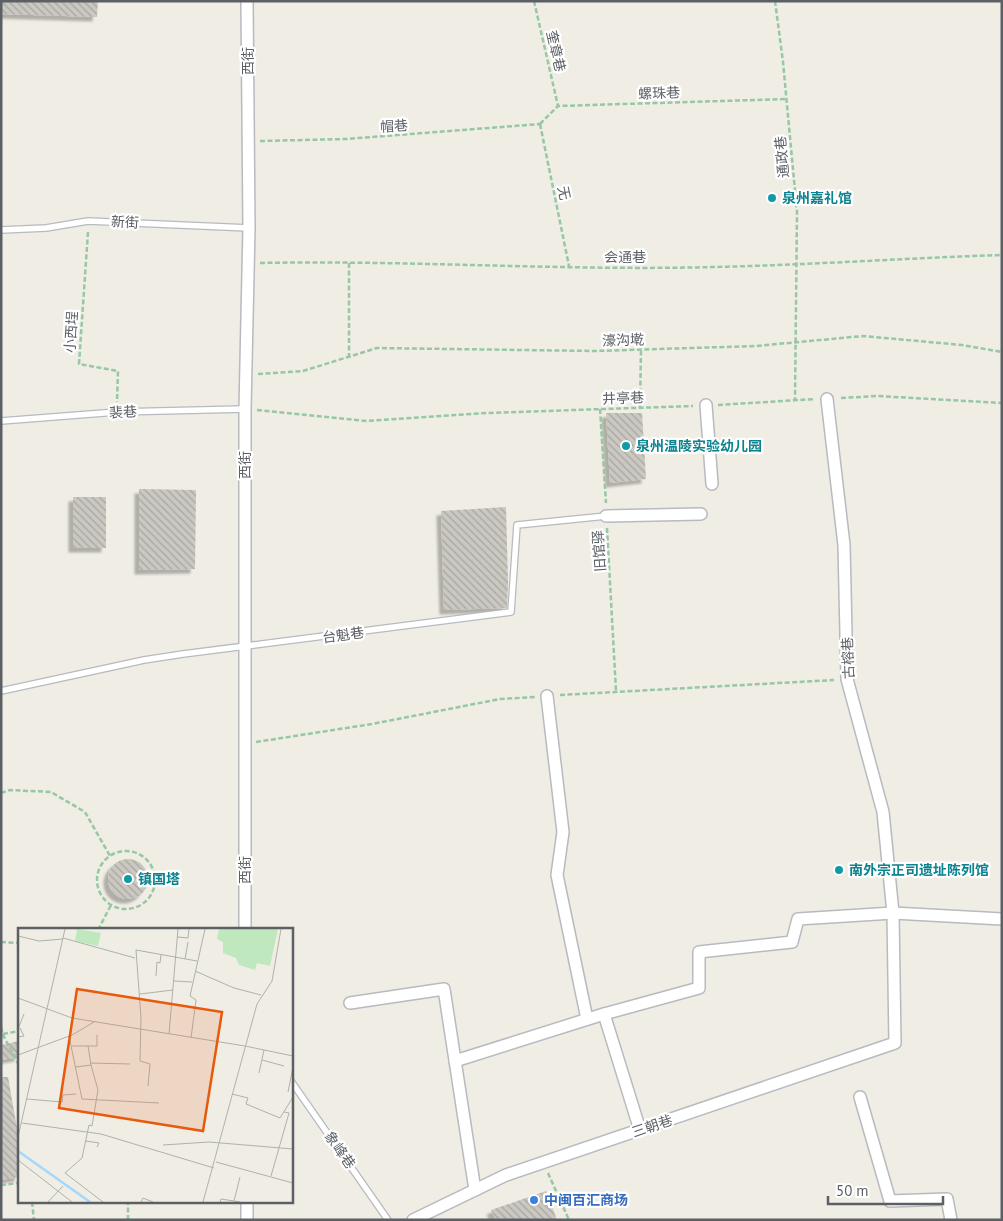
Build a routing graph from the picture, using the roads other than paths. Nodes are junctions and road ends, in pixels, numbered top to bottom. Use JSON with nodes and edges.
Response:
{"nodes":[{"id":1,"x":248,"y":1,"type":"edge"},
{"id":2,"x":249,"y":228,"type":"junction"},
{"id":3,"x":1,"y":230,"type":"edge"},
{"id":4,"x":827,"y":399,"type":"road end"},
{"id":5,"x":706,"y":405,"type":"road end"},
{"id":6,"x":245,"y":409,"type":"junction"},
{"id":7,"x":1,"y":422,"type":"edge"},
{"id":8,"x":712,"y":484,"type":"dead end"},
{"id":9,"x":700,"y":514,"type":"dead end"},
{"id":10,"x":606,"y":516,"type":"joint"},
{"id":11,"x":245,"y":648,"type":"junction"},
{"id":12,"x":1,"y":692,"type":"edge"},
{"id":13,"x":547,"y":696,"type":"dead end"},
{"id":14,"x":893,"y":913,"type":"junction"},
{"id":15,"x":1002,"y":919,"type":"edge"},
{"id":16,"x":245,"y":928,"type":"edge"},
{"id":17,"x":350,"y":1003,"type":"dead end"},
{"id":18,"x":604,"y":1014,"type":"junction"},
{"id":19,"x":587,"y":1019,"type":"junction"},
{"id":20,"x":895,"y":1043,"type":"joint"},
{"id":21,"x":455,"y":1061,"type":"junction"},
{"id":22,"x":292,"y":1082,"type":"edge"},
{"id":23,"x":860,"y":1097,"type":"dead end"},
{"id":24,"x":640,"y":1130,"type":"junction"},
{"id":25,"x":475,"y":1190,"type":"junction"},
{"id":26,"x":247,"y":1204,"type":"edge"},
{"id":27,"x":247,"y":1220,"type":"edge"},
{"id":28,"x":388,"y":1220,"type":"edge"},
{"id":29,"x":413,"y":1220,"type":"edge"},
{"id":30,"x":952,"y":1220,"type":"edge"}],
"edges":[{"from":1,"to":2,"type":"street","name":"西街"},
{"from":2,"to":3,"type":"lane","name":"新街"},
{"from":2,"to":6,"type":"street","name":"西街"},
{"from":4,"to":14,"type":"street","name":"古榕巷"},
{"from":5,"to":8,"type":"street"},
{"from":6,"to":7,"type":"lane","name":"裴巷"},
{"from":6,"to":11,"type":"street","name":"西街"},
{"from":9,"to":10,"type":"street"},
{"from":10,"to":11,"type":"lane","name":"台魁巷"},
{"from":11,"to":12,"type":"lane","name":"台魁巷"},
{"from":11,"to":16,"type":"street","name":"西街"},
{"from":13,"to":19,"type":"street"},
{"from":14,"to":15,"type":"street"},
{"from":14,"to":18,"type":"street"},
{"from":14,"to":20,"type":"street","name":"古榕巷"},
{"from":17,"to":21,"type":"street"},
{"from":18,"to":19,"type":"street"},
{"from":18,"to":24,"type":"street"},
{"from":19,"to":21,"type":"street"},
{"from":20,"to":24,"type":"street","name":"三朝巷"},
{"from":21,"to":25,"type":"street"},
{"from":22,"to":28,"type":"lane","name":"象峰巷"},
{"from":23,"to":30,"type":"street"},
{"from":24,"to":25,"type":"street","name":"三朝巷"},
{"from":25,"to":29,"type":"street","name":"三朝巷"},
{"from":26,"to":27,"type":"street"}]}
